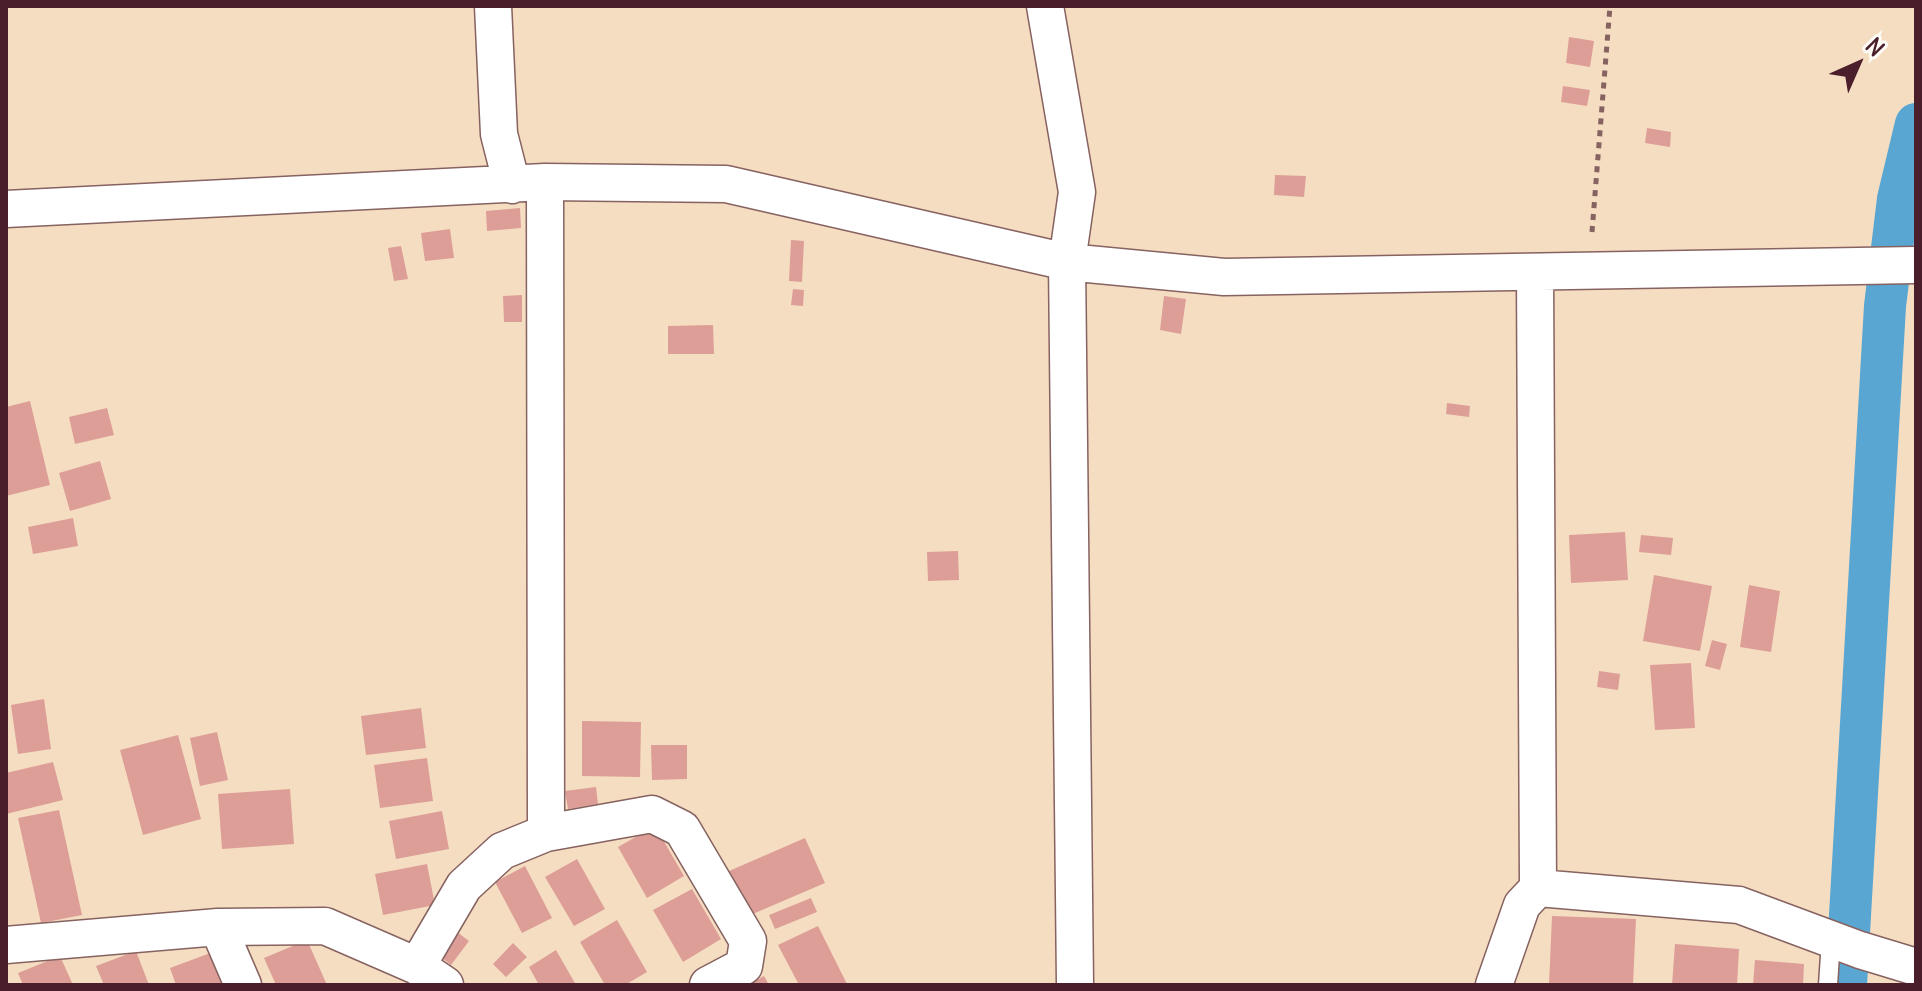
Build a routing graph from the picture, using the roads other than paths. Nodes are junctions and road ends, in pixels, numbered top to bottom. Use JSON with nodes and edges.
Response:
{"nodes":[{"id":1,"x":493,"y":6,"type":"edge"},
{"id":2,"x":1045,"y":6,"type":"edge"},
{"id":3,"x":528,"y":183,"type":"junction"},
{"id":4,"x":6,"y":209,"type":"edge"},
{"id":5,"x":1067,"y":262,"type":"junction"},
{"id":6,"x":1896,"y":265,"type":"edge"},
{"id":7,"x":1535,"y":272,"type":"junction"},
{"id":8,"x":546,"y":833,"type":"junction"},
{"id":9,"x":1538,"y":888,"type":"junction"},
{"id":10,"x":218,"y":927,"type":"junction"},
{"id":11,"x":6,"y":945,"type":"edge"},
{"id":12,"x":1846,"y":945,"type":"junction"},
{"id":13,"x":1916,"y":967,"type":"edge"},
{"id":14,"x":431,"y":976,"type":"edge"},
{"id":15,"x":243,"y":985,"type":"edge"},
{"id":16,"x":708,"y":985,"type":"edge"},
{"id":17,"x":1075,"y":985,"type":"edge"},
{"id":18,"x":1494,"y":985,"type":"edge"},
{"id":19,"x":1828,"y":985,"type":"edge"}],
"edges":[{"from":1,"to":3,"type":"street"},
{"from":2,"to":5,"type":"street"},
{"from":3,"to":4,"type":"street"},
{"from":3,"to":5,"type":"street"},
{"from":3,"to":8,"type":"street"},
{"from":5,"to":7,"type":"street"},
{"from":5,"to":17,"type":"street"},
{"from":6,"to":7,"type":"street"},
{"from":7,"to":9,"type":"street"},
{"from":8,"to":14,"type":"street"},
{"from":8,"to":16,"type":"street"},
{"from":9,"to":12,"type":"street"},
{"from":9,"to":18,"type":"street"},
{"from":10,"to":11,"type":"street"},
{"from":10,"to":14,"type":"street"},
{"from":10,"to":15,"type":"street"},
{"from":12,"to":13,"type":"street"},
{"from":12,"to":19,"type":"lane"}]}
